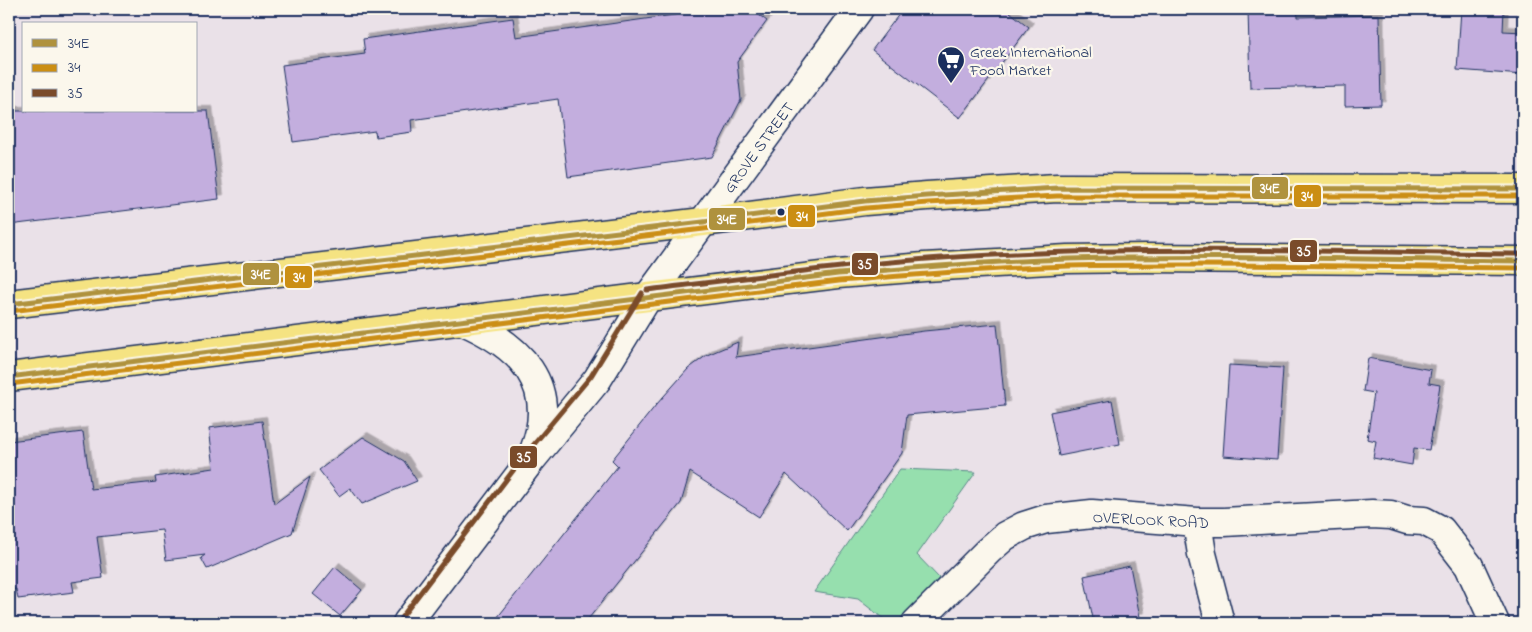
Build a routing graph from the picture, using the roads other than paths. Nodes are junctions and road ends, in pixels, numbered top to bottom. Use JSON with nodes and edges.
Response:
{"nodes":[{"id":1,"x":859,"y":9,"type":"edge"},
{"id":2,"x":1523,"y":189,"type":"edge"},
{"id":3,"x":703,"y":222,"type":"junction"},
{"id":4,"x":1523,"y":261,"type":"edge"},
{"id":5,"x":648,"y":297,"type":"junction"},
{"id":6,"x":9,"y":304,"type":"edge"},
{"id":7,"x":461,"y":320,"type":"junction"},
{"id":8,"x":9,"y":378,"type":"edge"},
{"id":9,"x":531,"y":460,"type":"junction"},
{"id":10,"x":1197,"y":522,"type":"junction"},
{"id":11,"x":407,"y":623,"type":"edge"},
{"id":12,"x":916,"y":623,"type":"edge"},
{"id":13,"x":1220,"y":623,"type":"edge"},
{"id":14,"x":1495,"y":623,"type":"edge"}],
"edges":[{"from":1,"to":3,"type":"main road","name":"GROVE STREET"},
{"from":2,"to":3,"type":"main road"},
{"from":3,"to":5,"type":"main road","name":"GROVE STREET"},
{"from":3,"to":6,"type":"main road"},
{"from":4,"to":5,"type":"main road"},
{"from":5,"to":7,"type":"main road"},
{"from":5,"to":9,"type":"main road","name":"GROVE STREET"},
{"from":7,"to":8,"type":"main road"},
{"from":7,"to":9,"type":"main road"},
{"from":9,"to":11,"type":"main road","name":"GROVE STREET"},
{"from":10,"to":12,"type":"main road","name":"OVERLOOK ROAD"},
{"from":10,"to":13,"type":"main road"},
{"from":10,"to":14,"type":"main road","name":"OVERLOOK ROAD"}]}
